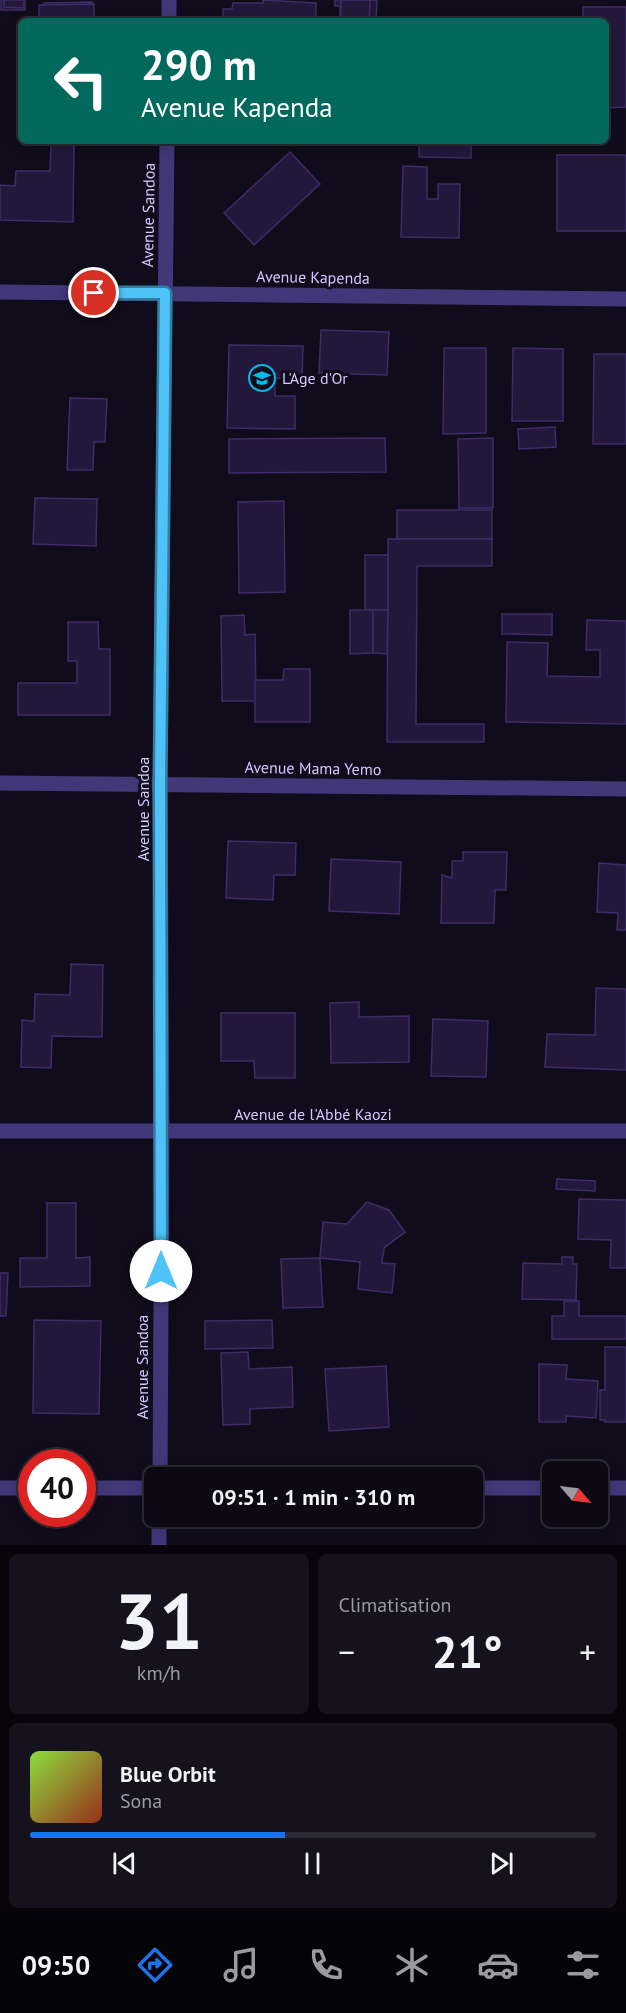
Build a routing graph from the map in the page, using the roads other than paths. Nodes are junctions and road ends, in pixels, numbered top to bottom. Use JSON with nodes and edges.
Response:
{"nodes":[{"id":1,"x":169,"y":0,"type":"edge"},
{"id":2,"x":169,"y":18,"type":"edge"},
{"id":3,"x":167,"y":144,"type":"edge"},
{"id":4,"x":0,"y":292,"type":"edge"},
{"id":5,"x":165,"y":293,"type":"junction"},
{"id":6,"x":626,"y":299,"type":"edge"},
{"id":7,"x":0,"y":783,"type":"edge"},
{"id":8,"x":160,"y":785,"type":"junction"},
{"id":9,"x":626,"y":789,"type":"edge"},
{"id":10,"x":0,"y":1131,"type":"edge"},
{"id":11,"x":626,"y":1131,"type":"edge"},
{"id":12,"x":162,"y":1133,"type":"junction"},
{"id":13,"x":160,"y":1467,"type":"edge"},
{"id":14,"x":0,"y":1488,"type":"edge"},
{"id":15,"x":18,"y":1488,"type":"edge"},
{"id":16,"x":96,"y":1488,"type":"edge"},
{"id":17,"x":144,"y":1488,"type":"edge"},
{"id":18,"x":483,"y":1488,"type":"edge"},
{"id":19,"x":542,"y":1488,"type":"edge"},
{"id":20,"x":608,"y":1488,"type":"edge"},
{"id":21,"x":626,"y":1488,"type":"edge"},
{"id":22,"x":159,"y":1527,"type":"edge"},
{"id":23,"x":159,"y":1545,"type":"edge"}],
"edges":[{"from":1,"to":2,"type":"street"},
{"from":3,"to":5,"type":"street","name":"Avenue Sandoa"},
{"from":4,"to":5,"type":"street","name":"Avenue Kapenda"},
{"from":5,"to":6,"type":"street","name":"Avenue Kapenda"},
{"from":5,"to":8,"type":"street","name":"Avenue Sandoa"},
{"from":7,"to":8,"type":"street","name":"Avenue Mama Yemo"},
{"from":8,"to":9,"type":"street","name":"Avenue Mama Yemo"},
{"from":8,"to":12,"type":"street","name":"Avenue Sandoa"},
{"from":10,"to":12,"type":"street","name":"Avenue de l'Abbé Kaozi"},
{"from":11,"to":12,"type":"street","name":"Avenue de l'Abbé Kaozi"},
{"from":12,"to":13,"type":"street","name":"Avenue Sandoa"},
{"from":14,"to":15,"type":"street"},
{"from":16,"to":17,"type":"street"},
{"from":18,"to":19,"type":"street"},
{"from":20,"to":21,"type":"street"},
{"from":22,"to":23,"type":"street"}]}
